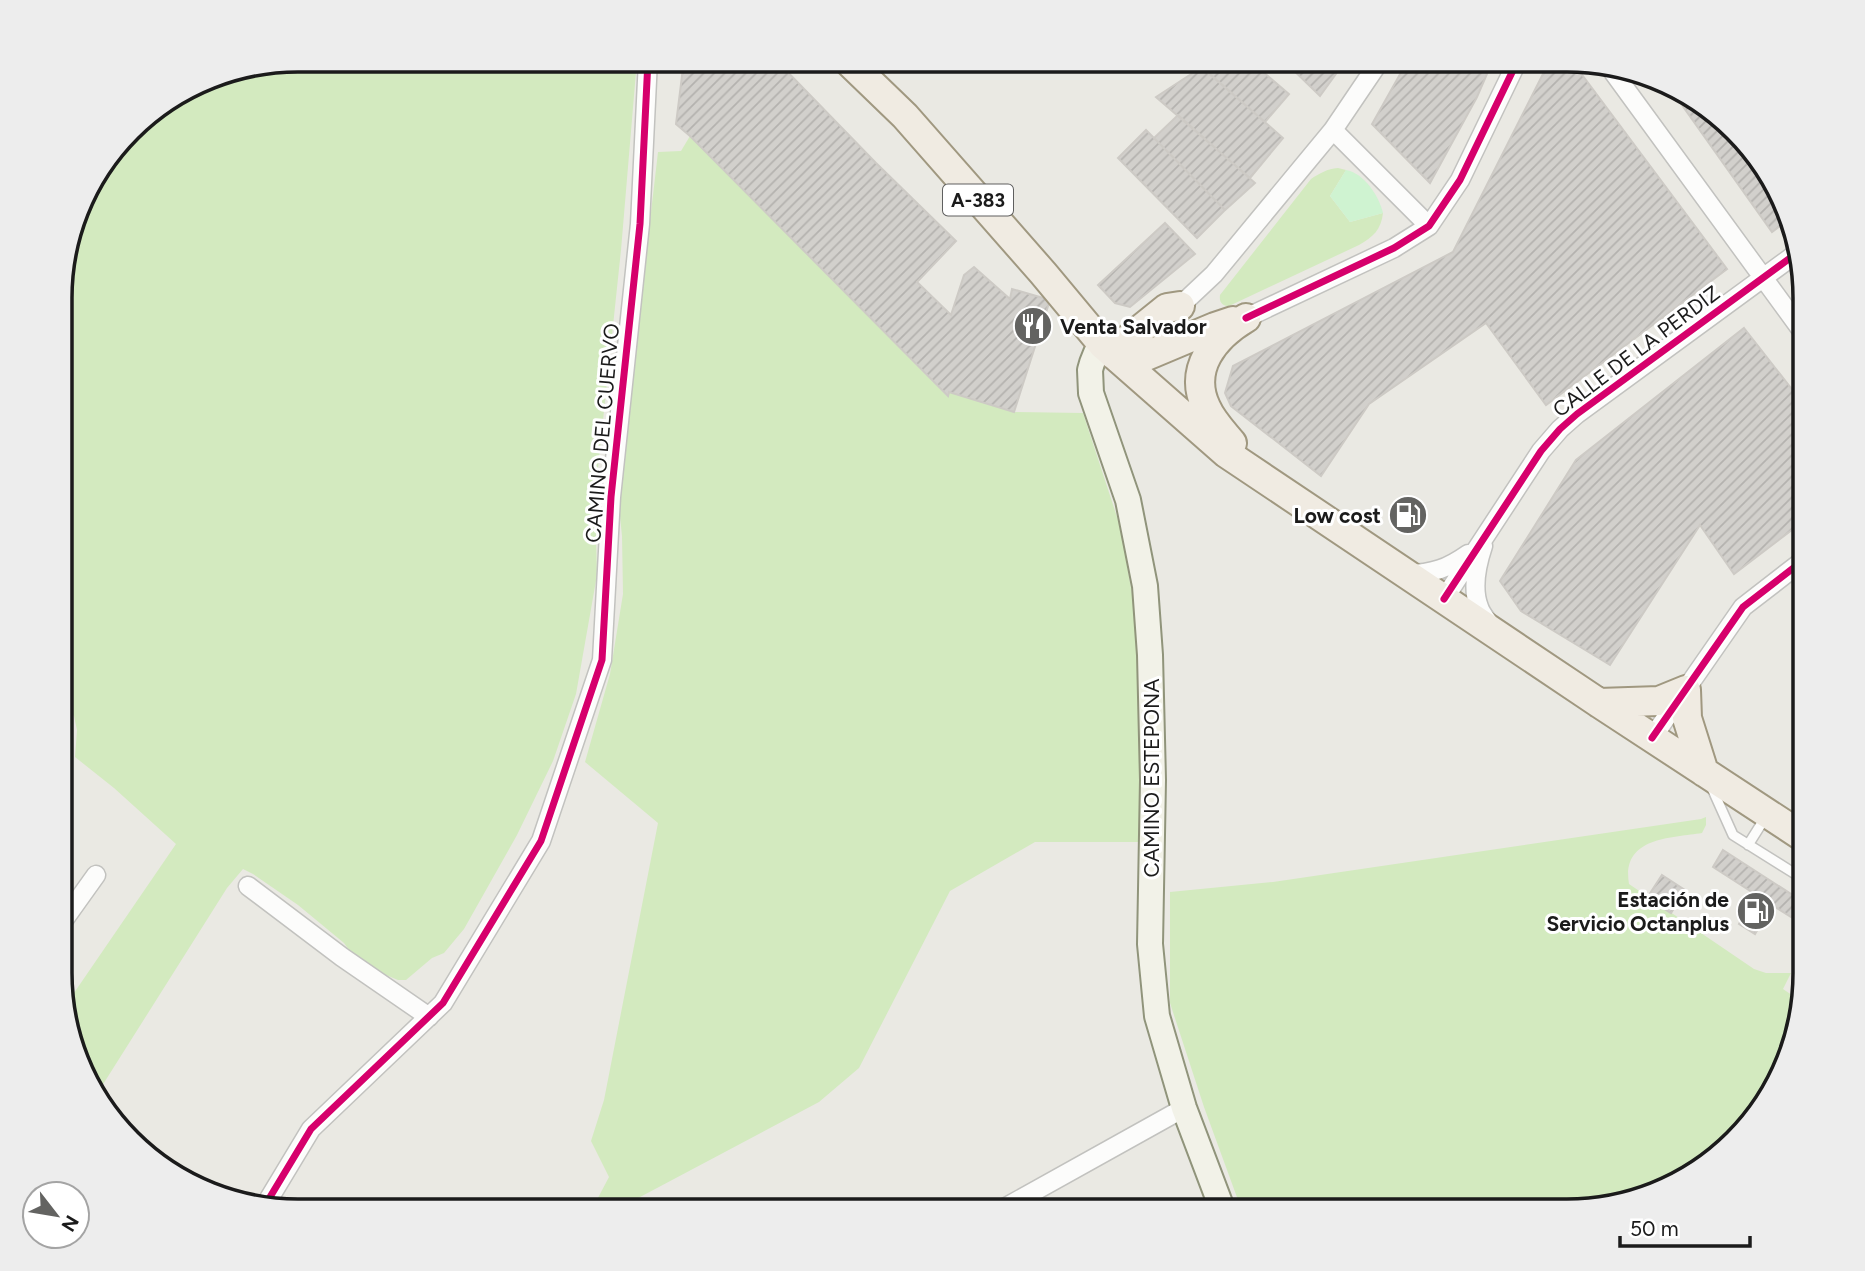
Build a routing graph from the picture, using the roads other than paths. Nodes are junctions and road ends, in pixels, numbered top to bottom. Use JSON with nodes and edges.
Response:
{"nodes":[{"id":1,"x":647,"y":72,"type":"edge"},
{"id":2,"x":859,"y":72,"type":"edge"},
{"id":3,"x":1372,"y":72,"type":"edge"},
{"id":4,"x":1512,"y":72,"type":"edge"},
{"id":5,"x":1617,"y":77,"type":"edge"},
{"id":6,"x":1333,"y":130,"type":"junction"},
{"id":7,"x":1429,"y":226,"type":"junction"},
{"id":8,"x":1790,"y":258,"type":"edge"},
{"id":9,"x":1763,"y":278,"type":"junction"},
{"id":10,"x":1185,"y":302,"type":"junction"},
{"id":11,"x":1246,"y":318,"type":"junction"},
{"id":12,"x":1793,"y":319,"type":"edge"},
{"id":13,"x":1197,"y":335,"type":"junction"},
{"id":14,"x":1120,"y":358,"type":"junction"},
{"id":15,"x":1282,"y":490,"type":"junction"},
{"id":16,"x":1488,"y":531,"type":"junction"},
{"id":17,"x":1477,"y":548,"type":"junction"},
{"id":18,"x":1793,"y":568,"type":"edge"},
{"id":19,"x":1406,"y":574,"type":"junction"},
{"id":20,"x":1444,"y":599,"type":"junction"},
{"id":21,"x":1497,"y":634,"type":"junction"},
{"id":22,"x":1686,"y":690,"type":"junction"},
{"id":23,"x":1598,"y":703,"type":"junction"},
{"id":24,"x":1652,"y":738,"type":"junction"},
{"id":25,"x":1704,"y":772,"type":"junction"},
{"id":26,"x":1768,"y":814,"type":"junction"},
{"id":27,"x":1793,"y":830,"type":"edge"},
{"id":28,"x":1748,"y":845,"type":"junction"},
{"id":29,"x":1793,"y":873,"type":"edge"},
{"id":30,"x":96,"y":875,"type":"dead end"},
{"id":31,"x":248,"y":886,"type":"dead end"},
{"id":32,"x":72,"y":909,"type":"edge"},
{"id":33,"x":429,"y":1017,"type":"junction"},
{"id":34,"x":1184,"y":1108,"type":"junction"},
{"id":35,"x":270,"y":1197,"type":"edge"},
{"id":36,"x":1021,"y":1199,"type":"edge"},
{"id":37,"x":1218,"y":1199,"type":"edge"}],
"edges":[{"from":1,"to":33,"type":"street","name":"CAMINO DEL CUERVO"},
{"from":2,"to":14,"type":"main road","number":"A-383"},
{"from":3,"to":6,"type":"street"},
{"from":4,"to":7,"type":"street"},
{"from":5,"to":9,"type":"street"},
{"from":6,"to":7,"type":"street"},
{"from":6,"to":10,"type":"street"},
{"from":7,"to":11,"type":"street"},
{"from":8,"to":9,"type":"street","name":"CALLE DE LA PERDIZ"},
{"from":9,"to":12,"type":"street"},
{"from":9,"to":16,"type":"street","name":"CALLE DE LA PERDIZ"},
{"from":10,"to":13,"type":"main road"},
{"from":10,"to":14,"type":"main road"},
{"from":11,"to":13,"type":"main road"},
{"from":11,"to":15,"type":"main road"},
{"from":13,"to":14,"type":"main road"},
{"from":14,"to":15,"type":"main road","number":"A-383"},
{"from":14,"to":34,"type":"main road","name":"CAMINO ESTEPONA"},
{"from":15,"to":19,"type":"main road","number":"A-383"},
{"from":16,"to":17,"type":"street","name":"CALLE DE LA PERDIZ"},
{"from":16,"to":21,"type":"street","name":"CALLE DE LA PERDIZ"},
{"from":17,"to":19,"type":"street","name":"CALLE DE LA PERDIZ"},
{"from":17,"to":20,"type":"street","name":"CALLE DE LA PERDIZ"},
{"from":18,"to":22,"type":"street"},
{"from":19,"to":20,"type":"main road","number":"A-383"},
{"from":20,"to":21,"type":"main road","number":"A-383"},
{"from":21,"to":23,"type":"main road","number":"A-383"},
{"from":22,"to":23,"type":"main road"},
{"from":22,"to":24,"type":"street"},
{"from":22,"to":25,"type":"main road"},
{"from":23,"to":24,"type":"main road","number":"A-383"},
{"from":24,"to":25,"type":"main road","number":"A-383"},
{"from":25,"to":26,"type":"main road","number":"A-383"},
{"from":25,"to":28,"type":"lane"},
{"from":26,"to":27,"type":"main road","number":"A-383"},
{"from":26,"to":28,"type":"lane"},
{"from":28,"to":29,"type":"lane"},
{"from":30,"to":32,"type":"street"},
{"from":31,"to":33,"type":"street"},
{"from":33,"to":35,"type":"street","name":"CAMINO DEL CUERVO"},
{"from":34,"to":36,"type":"street"},
{"from":34,"to":37,"type":"main road","name":"CAMINO ESTEPONA"}]}
